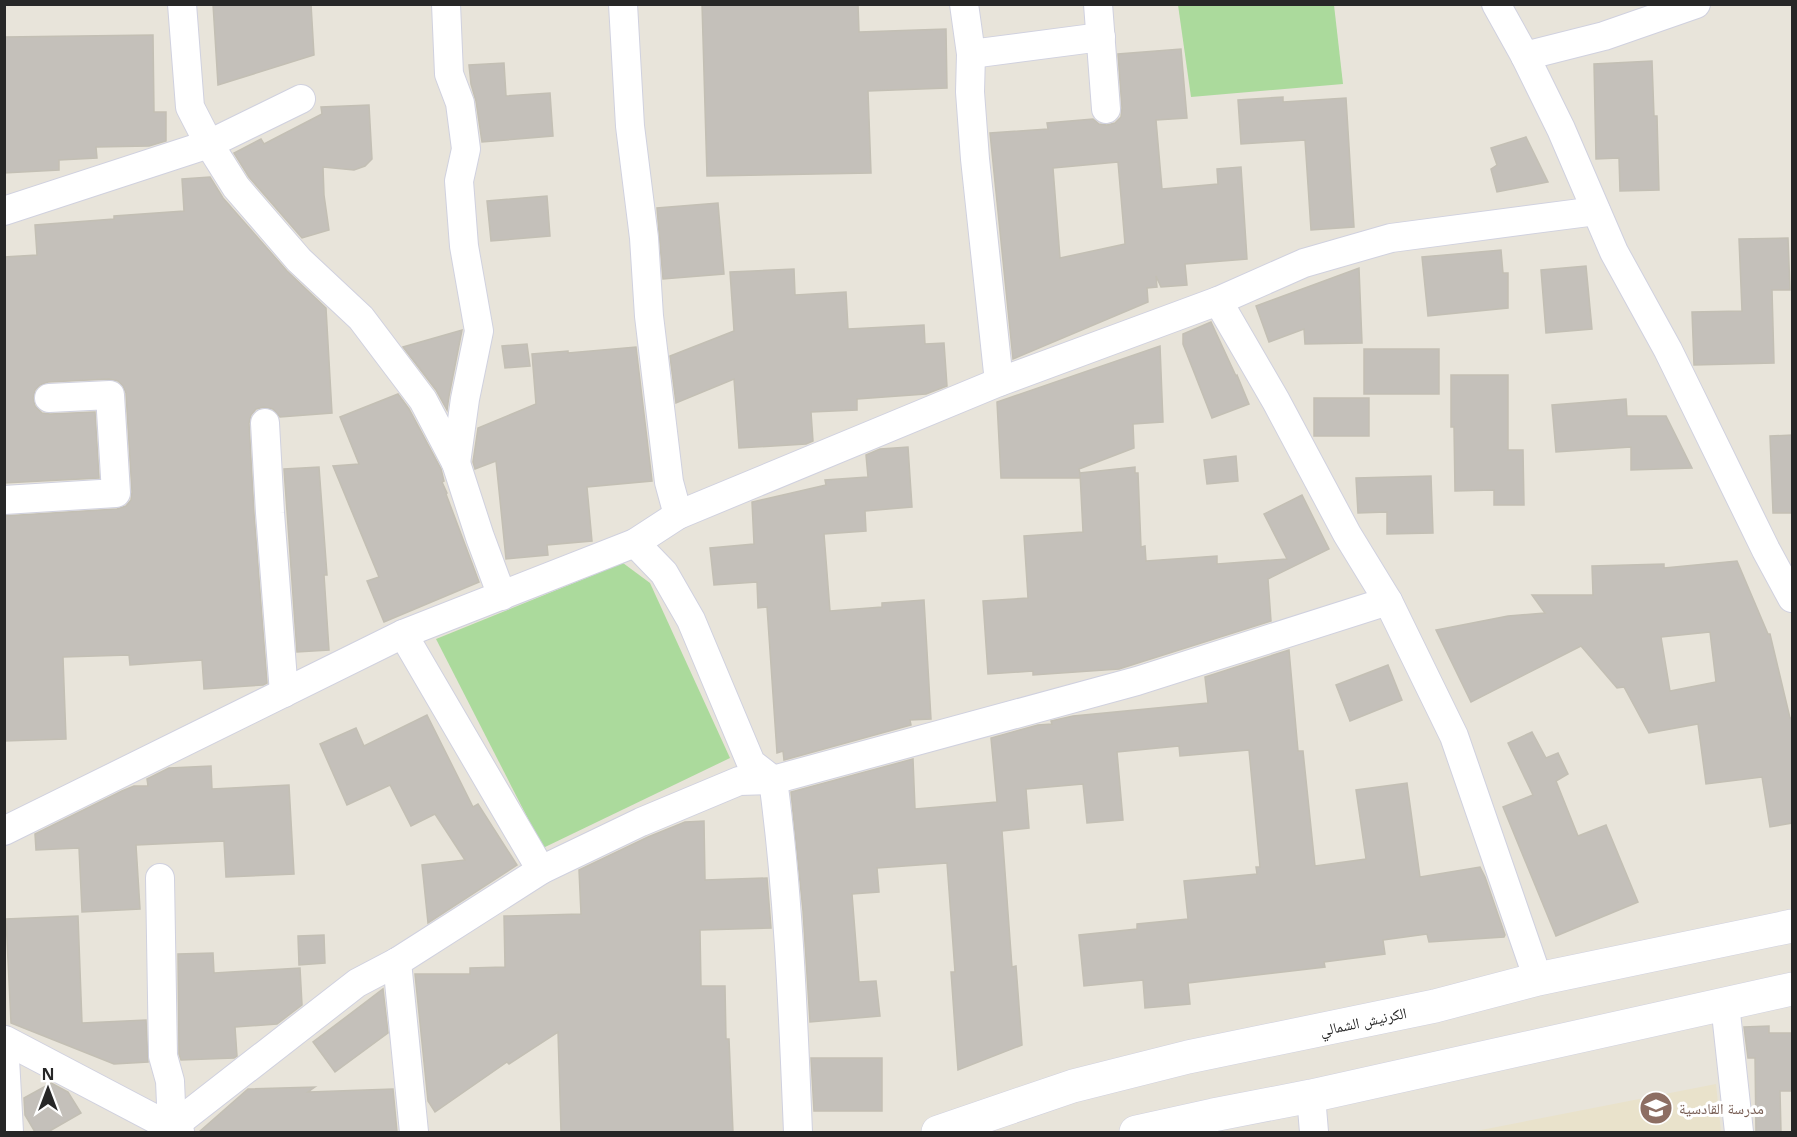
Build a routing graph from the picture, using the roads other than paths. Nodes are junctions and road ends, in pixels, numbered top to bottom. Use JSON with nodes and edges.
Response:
{"nodes":[{"id":1,"x":182,"y":4,"type":"edge"},
{"id":2,"x":446,"y":4,"type":"edge"},
{"id":3,"x":623,"y":4,"type":"edge"},
{"id":4,"x":963,"y":4,"type":"edge"},
{"id":5,"x":1098,"y":4,"type":"edge"},
{"id":6,"x":1496,"y":4,"type":"edge"},
{"id":7,"x":1696,"y":4,"type":"edge"},
{"id":8,"x":1101,"y":37,"type":"junction"},
{"id":9,"x":970,"y":54,"type":"junction"},
{"id":10,"x":1525,"y":56,"type":"junction"},
{"id":11,"x":301,"y":99,"type":"dead end"},
{"id":12,"x":1106,"y":109,"type":"dead end"},
{"id":13,"x":209,"y":144,"type":"junction"},
{"id":14,"x":4,"y":211,"type":"edge"},
{"id":15,"x":1596,"y":211,"type":"junction"},
{"id":16,"x":1218,"y":301,"type":"junction"},
{"id":17,"x":999,"y":382,"type":"junction"},
{"id":18,"x":49,"y":399,"type":"dead end"},
{"id":19,"x":266,"y":423,"type":"dead end"},
{"id":20,"x":456,"y":463,"type":"junction"},
{"id":21,"x":4,"y":500,"type":"edge"},
{"id":22,"x":678,"y":515,"type":"junction"},
{"id":23,"x":635,"y":543,"type":"junction"},
{"id":24,"x":502,"y":596,"type":"junction"},
{"id":25,"x":1792,"y":598,"type":"edge"},
{"id":26,"x":1388,"y":601,"type":"junction"},
{"id":27,"x":403,"y":634,"type":"junction"},
{"id":28,"x":284,"y":693,"type":"junction"},
{"id":29,"x":773,"y":780,"type":"junction"},
{"id":30,"x":4,"y":831,"type":"edge"},
{"id":31,"x":541,"y":870,"type":"junction"},
{"id":32,"x":160,"y":878,"type":"dead end"},
{"id":33,"x":1792,"y":926,"type":"edge"},
{"id":34,"x":397,"y":962,"type":"junction"},
{"id":35,"x":1538,"y":979,"type":"junction"},
{"id":36,"x":1792,"y":989,"type":"edge"},
{"id":37,"x":1725,"y":1004,"type":"junction"},
{"id":38,"x":4,"y":1040,"type":"edge"},
{"id":39,"x":1311,"y":1096,"type":"junction"},
{"id":40,"x":176,"y":1130,"type":"edge"},
{"id":41,"x":9,"y":1132,"type":"edge"},
{"id":42,"x":414,"y":1132,"type":"edge"},
{"id":43,"x":798,"y":1132,"type":"edge"},
{"id":44,"x":938,"y":1132,"type":"edge"},
{"id":45,"x":1139,"y":1132,"type":"edge"},
{"id":46,"x":1314,"y":1132,"type":"edge"},
{"id":47,"x":1739,"y":1132,"type":"edge"}],
"edges":[{"from":1,"to":13,"type":"street"},
{"from":2,"to":20,"type":"street"},
{"from":3,"to":22,"type":"street"},
{"from":4,"to":9,"type":"street"},
{"from":5,"to":8,"type":"street"},
{"from":6,"to":10,"type":"street"},
{"from":7,"to":10,"type":"street"},
{"from":8,"to":9,"type":"street"},
{"from":8,"to":12,"type":"street"},
{"from":9,"to":17,"type":"street"},
{"from":10,"to":15,"type":"street"},
{"from":11,"to":13,"type":"street"},
{"from":13,"to":14,"type":"street"},
{"from":13,"to":20,"type":"street"},
{"from":15,"to":16,"type":"street"},
{"from":15,"to":25,"type":"street"},
{"from":16,"to":17,"type":"street"},
{"from":16,"to":26,"type":"street"},
{"from":17,"to":22,"type":"street"},
{"from":18,"to":21,"type":"street"},
{"from":19,"to":28,"type":"street"},
{"from":20,"to":24,"type":"street"},
{"from":22,"to":23,"type":"street"},
{"from":23,"to":24,"type":"street"},
{"from":23,"to":29,"type":"street"},
{"from":24,"to":27,"type":"street"},
{"from":26,"to":29,"type":"street"},
{"from":26,"to":35,"type":"street"},
{"from":27,"to":28,"type":"street"},
{"from":27,"to":31,"type":"street"},
{"from":28,"to":30,"type":"street"},
{"from":29,"to":31,"type":"street"},
{"from":29,"to":43,"type":"street"},
{"from":31,"to":34,"type":"street"},
{"from":32,"to":40,"type":"street"},
{"from":33,"to":35,"type":"main road","name":"الكرنيش الشمالي"},
{"from":34,"to":40,"type":"street"},
{"from":34,"to":42,"type":"street"},
{"from":35,"to":44,"type":"main road","name":"الكرنيش الشمالي"},
{"from":36,"to":37,"type":"main road"},
{"from":37,"to":39,"type":"main road"},
{"from":37,"to":47,"type":"street"},
{"from":38,"to":40,"type":"street"},
{"from":38,"to":41,"type":"street"},
{"from":39,"to":45,"type":"main road"},
{"from":39,"to":46,"type":"street"}]}
